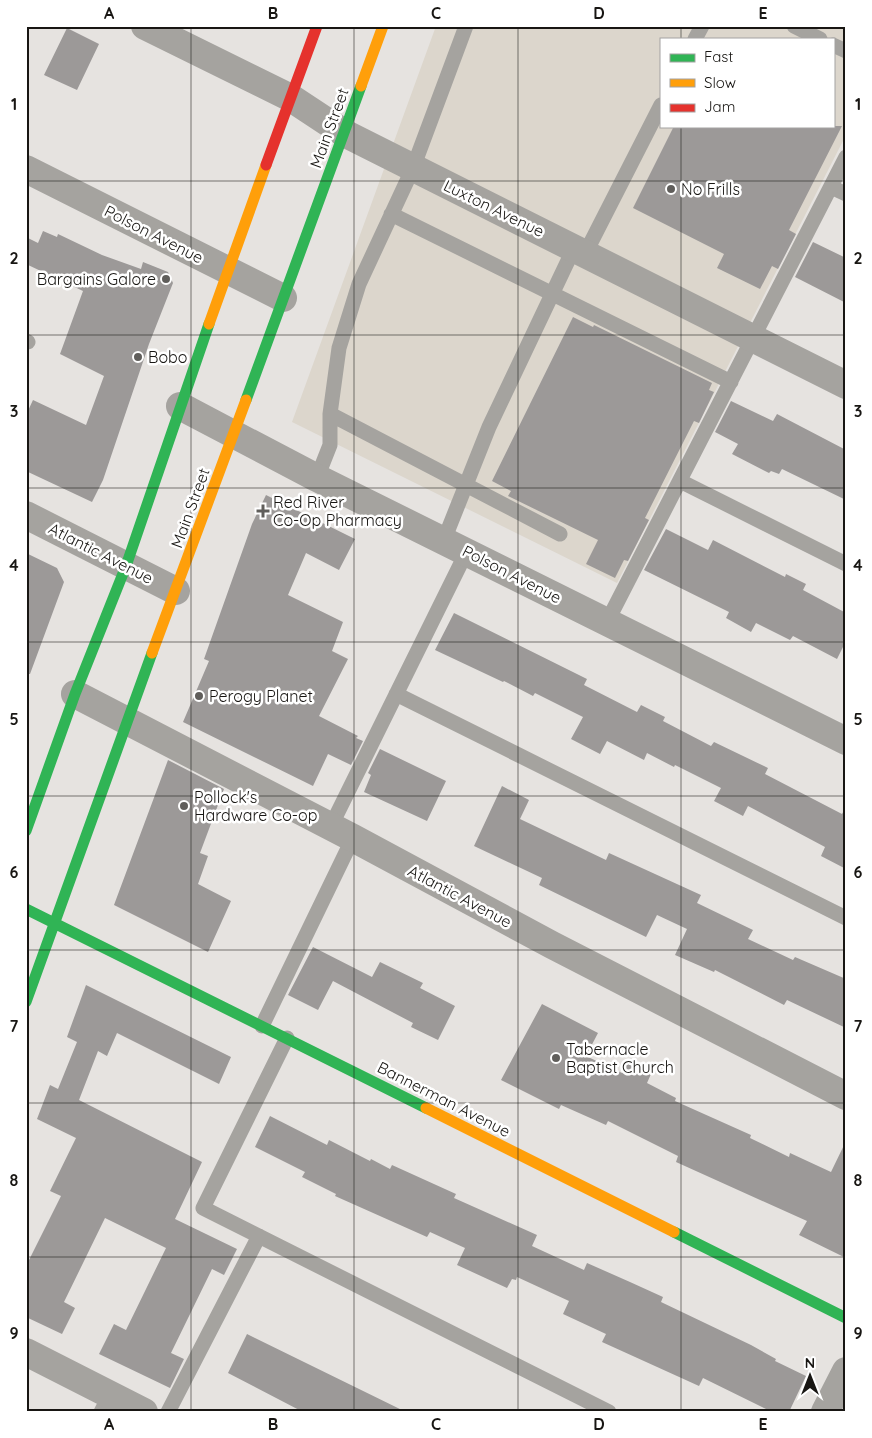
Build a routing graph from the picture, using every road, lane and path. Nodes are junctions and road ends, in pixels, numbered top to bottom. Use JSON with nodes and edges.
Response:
{"nodes":[{"id":1,"x":145,"y":26,"type":"edge"},
{"id":2,"x":317,"y":26,"type":"edge"},
{"id":3,"x":383,"y":26,"type":"edge"},
{"id":4,"x":466,"y":26,"type":"edge"},
{"id":5,"x":702,"y":26,"type":"edge"},
{"id":6,"x":794,"y":26,"type":"edge"},
{"id":7,"x":696,"y":38,"type":"edge"},
{"id":8,"x":818,"y":38,"type":"edge"},
{"id":9,"x":834,"y":45,"type":"edge"},
{"id":10,"x":846,"y":51,"type":"edge"},
{"id":11,"x":291,"y":98,"type":"junction"},
{"id":12,"x":660,"y":107,"type":"edge"},
{"id":13,"x":344,"y":133,"type":"junction"},
{"id":14,"x":846,"y":157,"type":"edge"},
{"id":15,"x":413,"y":168,"type":"junction"},
{"id":16,"x":26,"y":169,"type":"edge"},
{"id":17,"x":831,"y":187,"type":"junction"},
{"id":18,"x":846,"y":194,"type":"edge"},
{"id":19,"x":390,"y":214,"type":"junction"},
{"id":20,"x":579,"y":251,"type":"junction"},
{"id":21,"x":227,"y":272,"type":"junction"},
{"id":22,"x":552,"y":292,"type":"junction"},
{"id":23,"x":283,"y":298,"type":"junction"},
{"id":24,"x":753,"y":338,"type":"junction"},
{"id":25,"x":731,"y":382,"type":"junction"},
{"id":26,"x":846,"y":384,"type":"edge"},
{"id":27,"x":180,"y":406,"type":"junction"},
{"id":28,"x":330,"y":414,"type":"junction"},
{"id":29,"x":234,"y":435,"type":"junction"},
{"id":30,"x":317,"y":478,"type":"junction"},
{"id":31,"x":680,"y":482,"type":"junction"},
{"id":32,"x":466,"y":484,"type":"junction"},
{"id":33,"x":26,"y":515,"type":"edge"},
{"id":34,"x":560,"y":534,"type":"dead end"},
{"id":35,"x":456,"y":546,"type":"junction"},
{"id":36,"x":846,"y":564,"type":"edge"},
{"id":37,"x":126,"y":566,"type":"junction"},
{"id":38,"x":176,"y":591,"type":"junction"},
{"id":39,"x":607,"y":622,"type":"junction"},
{"id":40,"x":75,"y":694,"type":"junction"},
{"id":41,"x":396,"y":694,"type":"junction"},
{"id":42,"x":127,"y":720,"type":"junction"},
{"id":43,"x":846,"y":740,"type":"edge"},
{"id":44,"x":26,"y":831,"type":"edge"},
{"id":45,"x":342,"y":832,"type":"junction"},
{"id":46,"x":26,"y":910,"type":"edge"},
{"id":47,"x":846,"y":918,"type":"edge"},
{"id":48,"x":54,"y":922,"type":"junction"},
{"id":49,"x":26,"y":1002,"type":"edge"},
{"id":50,"x":262,"y":1026,"type":"junction"},
{"id":51,"x":287,"y":1038,"type":"junction"},
{"id":52,"x":846,"y":1096,"type":"edge"},
{"id":53,"x":259,"y":1236,"type":"junction"},
{"id":54,"x":846,"y":1318,"type":"edge"},
{"id":55,"x":26,"y":1352,"type":"edge"},
{"id":56,"x":846,"y":1371,"type":"edge"},
{"id":57,"x":105,"y":1403,"type":"edge"},
{"id":58,"x":144,"y":1412,"type":"edge"},
{"id":59,"x":168,"y":1412,"type":"edge"},
{"id":60,"x":609,"y":1412,"type":"edge"},
{"id":61,"x":825,"y":1412,"type":"edge"}],
"edges":[{"from":1,"to":11,"type":"street","name":"Luxton Avenue"},
{"from":2,"to":11,"type":"main road"},
{"from":3,"to":13,"type":"main road","name":"Main Street"},
{"from":4,"to":15,"type":"lane"},
{"from":5,"to":7,"type":"lane"},
{"from":6,"to":8,"type":"lane"},
{"from":9,"to":10,"type":"lane"},
{"from":11,"to":13,"type":"street","name":"Luxton Avenue"},
{"from":11,"to":21,"type":"main road"},
{"from":12,"to":20,"type":"lane"},
{"from":13,"to":15,"type":"street","name":"Luxton Avenue"},
{"from":13,"to":23,"type":"main road","name":"Main Street"},
{"from":14,"to":17,"type":"lane"},
{"from":15,"to":19,"type":"lane"},
{"from":15,"to":20,"type":"street","name":"Luxton Avenue"},
{"from":16,"to":21,"type":"street","name":"Polson Avenue"},
{"from":17,"to":18,"type":"lane"},
{"from":17,"to":24,"type":"lane"},
{"from":19,"to":22,"type":"lane"},
{"from":19,"to":28,"type":"lane"},
{"from":20,"to":22,"type":"lane"},
{"from":20,"to":24,"type":"street","name":"Luxton Avenue"},
{"from":21,"to":23,"type":"street","name":"Polson Avenue"},
{"from":21,"to":27,"type":"main road"},
{"from":22,"to":25,"type":"lane"},
{"from":22,"to":32,"type":"lane"},
{"from":23,"to":29,"type":"main road","name":"Main Street"},
{"from":24,"to":25,"type":"lane"},
{"from":24,"to":26,"type":"street","name":"Luxton Avenue"},
{"from":25,"to":31,"type":"lane"},
{"from":27,"to":29,"type":"street","name":"Polson Avenue"},
{"from":27,"to":37,"type":"main road"},
{"from":28,"to":30,"type":"lane"},
{"from":28,"to":32,"type":"lane"},
{"from":29,"to":30,"type":"street","name":"Polson Avenue"},
{"from":29,"to":38,"type":"main road","name":"Main Street"},
{"from":30,"to":35,"type":"street","name":"Polson Avenue"},
{"from":31,"to":36,"type":"lane"},
{"from":31,"to":39,"type":"lane"},
{"from":32,"to":34,"type":"lane"},
{"from":32,"to":35,"type":"lane"},
{"from":33,"to":37,"type":"street","name":"Atlantic Avenue"},
{"from":35,"to":39,"type":"street","name":"Polson Avenue"},
{"from":35,"to":41,"type":"lane"},
{"from":37,"to":38,"type":"street","name":"Atlantic Avenue"},
{"from":37,"to":40,"type":"main road"},
{"from":38,"to":42,"type":"main road","name":"Main Street"},
{"from":39,"to":43,"type":"street","name":"Polson Avenue"},
{"from":40,"to":42,"type":"street","name":"Atlantic Avenue"},
{"from":40,"to":44,"type":"main road"},
{"from":41,"to":45,"type":"lane"},
{"from":41,"to":47,"type":"lane"},
{"from":42,"to":45,"type":"street","name":"Atlantic Avenue"},
{"from":42,"to":48,"type":"main road","name":"Main Street"},
{"from":45,"to":50,"type":"lane"},
{"from":45,"to":52,"type":"street","name":"Atlantic Avenue"},
{"from":46,"to":48,"type":"main road","name":"Bannerman Avenue"},
{"from":48,"to":49,"type":"main road","name":"Main Street"},
{"from":48,"to":50,"type":"main road","name":"Bannerman Avenue"},
{"from":50,"to":51,"type":"main road","name":"Bannerman Avenue"},
{"from":51,"to":53,"type":"lane"},
{"from":51,"to":54,"type":"main road","name":"Bannerman Avenue"},
{"from":53,"to":59,"type":"lane"},
{"from":53,"to":60,"type":"lane"},
{"from":55,"to":57,"type":"street"},
{"from":56,"to":61,"type":"street"},
{"from":57,"to":58,"type":"street"}]}
